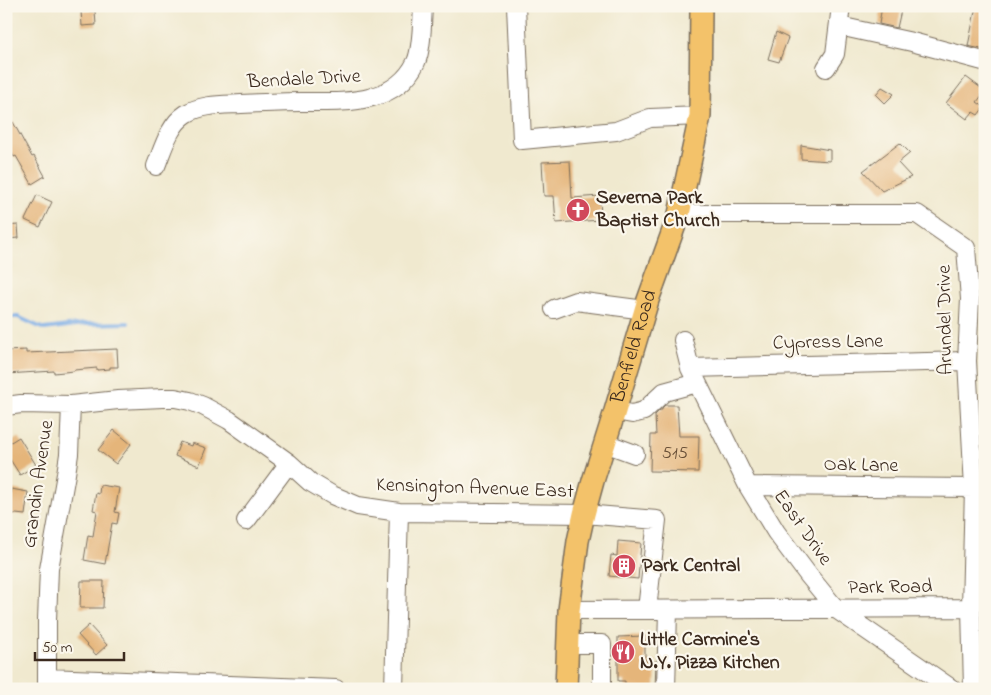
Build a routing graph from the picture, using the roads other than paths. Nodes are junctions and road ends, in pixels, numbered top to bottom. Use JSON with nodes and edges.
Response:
{"nodes":[{"id":1,"x":423,"y":6,"type":"edge"},
{"id":2,"x":516,"y":6,"type":"edge"},
{"id":3,"x":701,"y":6,"type":"edge"},
{"id":4,"x":841,"y":6,"type":"edge"},
{"id":5,"x":839,"y":26,"type":"junction"},
{"id":6,"x":983,"y":61,"type":"dead end"},
{"id":7,"x":826,"y":68,"type":"dead end"},
{"id":8,"x":700,"y":116,"type":"junction"},
{"id":9,"x":156,"y":166,"type":"dead end"},
{"id":10,"x":679,"y":214,"type":"junction"},
{"id":11,"x":554,"y":309,"type":"dead end"},
{"id":12,"x":646,"y":310,"type":"junction"},
{"id":13,"x":683,"y":340,"type":"dead end"},
{"id":14,"x":967,"y":361,"type":"junction"},
{"id":15,"x":694,"y":375,"type":"junction"},
{"id":16,"x":6,"y":406,"type":"edge"},
{"id":17,"x":71,"y":406,"type":"junction"},
{"id":18,"x":615,"y":411,"type":"junction"},
{"id":19,"x":605,"y":443,"type":"junction"},
{"id":20,"x":636,"y":454,"type":"dead end"},
{"id":21,"x":289,"y":463,"type":"junction"},
{"id":22,"x":748,"y":486,"type":"junction"},
{"id":23,"x":974,"y":488,"type":"junction"},
{"id":24,"x":399,"y":512,"type":"junction"},
{"id":25,"x":584,"y":514,"type":"junction"},
{"id":26,"x":246,"y":520,"type":"dead end"},
{"id":27,"x":971,"y":608,"type":"junction"},
{"id":28,"x":569,"y":610,"type":"junction"},
{"id":29,"x":647,"y":610,"type":"junction"},
{"id":30,"x":668,"y":610,"type":"junction"},
{"id":31,"x":836,"y":610,"type":"junction"},
{"id":32,"x":568,"y":644,"type":"junction"},
{"id":33,"x":47,"y":684,"type":"edge"},
{"id":34,"x":336,"y":689,"type":"edge"},
{"id":35,"x":394,"y":689,"type":"edge"},
{"id":36,"x":566,"y":689,"type":"edge"},
{"id":37,"x":602,"y":689,"type":"edge"},
{"id":38,"x":666,"y":689,"type":"edge"},
{"id":39,"x":952,"y":689,"type":"edge"},
{"id":40,"x":973,"y":689,"type":"edge"}],
"edges":[{"from":1,"to":9,"type":"street","name":"Bendale Drive"},
{"from":2,"to":8,"type":"street"},
{"from":3,"to":8,"type":"main road","name":"Benfield Road"},
{"from":4,"to":5,"type":"street"},
{"from":5,"to":6,"type":"street"},
{"from":5,"to":7,"type":"street"},
{"from":8,"to":10,"type":"main road","name":"Benfield Road"},
{"from":10,"to":12,"type":"main road","name":"Benfield Road"},
{"from":10,"to":14,"type":"street","name":"Arundel Drive"},
{"from":11,"to":12,"type":"street"},
{"from":12,"to":18,"type":"main road","name":"Benfield Road"},
{"from":13,"to":15,"type":"street","name":"East Drive"},
{"from":14,"to":15,"type":"street","name":"Cypress Lane"},
{"from":14,"to":23,"type":"street","name":"Arundel Drive"},
{"from":15,"to":18,"type":"street","name":"Cypress Lane"},
{"from":15,"to":22,"type":"street","name":"East Drive"},
{"from":16,"to":17,"type":"street","name":"Kensington Avenue East"},
{"from":17,"to":21,"type":"street","name":"Kensington Avenue East"},
{"from":17,"to":33,"type":"street","name":"Grandin Avenue"},
{"from":18,"to":19,"type":"main road","name":"Benfield Road"},
{"from":19,"to":20,"type":"street"},
{"from":19,"to":25,"type":"main road","name":"Benfield Road"},
{"from":21,"to":24,"type":"street","name":"Kensington Avenue East"},
{"from":21,"to":26,"type":"street"},
{"from":22,"to":23,"type":"street","name":"Oak Lane"},
{"from":22,"to":31,"type":"street","name":"East Drive"},
{"from":23,"to":27,"type":"street","name":"Arundel Drive"},
{"from":24,"to":25,"type":"street","name":"Kensington Avenue East"},
{"from":24,"to":35,"type":"street"},
{"from":25,"to":28,"type":"main road","name":"Benfield Road"},
{"from":25,"to":29,"type":"street","name":"Kensington Avenue East"},
{"from":27,"to":31,"type":"street","name":"Park Road"},
{"from":27,"to":40,"type":"street","name":"Arundel Drive"},
{"from":28,"to":29,"type":"street","name":"Park Road"},
{"from":28,"to":32,"type":"main road","name":"Benfield Road"},
{"from":29,"to":30,"type":"street","name":"Park Road"},
{"from":30,"to":31,"type":"street","name":"Park Road"},
{"from":30,"to":38,"type":"street"},
{"from":31,"to":39,"type":"street","name":"East Drive"},
{"from":32,"to":36,"type":"main road","name":"Benfield Road"},
{"from":32,"to":37,"type":"street"},
{"from":33,"to":34,"type":"street"}]}
